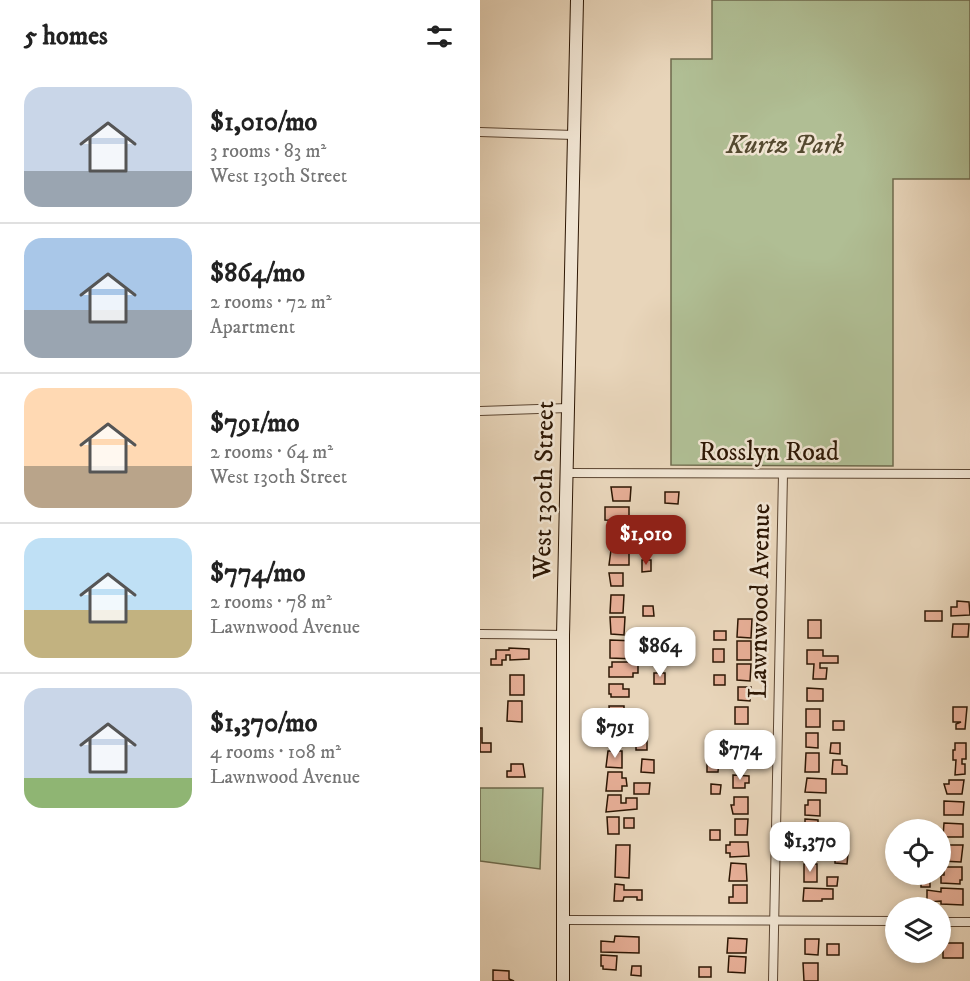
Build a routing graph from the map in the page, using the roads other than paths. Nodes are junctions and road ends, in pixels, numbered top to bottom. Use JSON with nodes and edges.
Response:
{"nodes":[{"id":1,"x":578,"y":0,"type":"edge"},
{"id":2,"x":480,"y":132,"type":"edge"},
{"id":3,"x":574,"y":135,"type":"junction"},
{"id":4,"x":568,"y":408,"type":"junction"},
{"id":5,"x":480,"y":411,"type":"edge"},
{"id":6,"x":567,"y":473,"type":"junction"},
{"id":7,"x":783,"y":474,"type":"junction"},
{"id":8,"x":970,"y":474,"type":"edge"},
{"id":9,"x":480,"y":634,"type":"edge"},
{"id":10,"x":564,"y":635,"type":"junction"},
{"id":11,"x":564,"y":920,"type":"junction"},
{"id":12,"x":774,"y":920,"type":"junction"},
{"id":13,"x":885,"y":921,"type":"edge"},
{"id":14,"x":951,"y":922,"type":"edge"},
{"id":15,"x":970,"y":922,"type":"edge"},
{"id":16,"x":563,"y":981,"type":"edge"},
{"id":17,"x":773,"y":981,"type":"edge"}],
"edges":[{"from":1,"to":3,"type":"main road","name":"West 130th Street"},
{"from":2,"to":3,"type":"street"},
{"from":3,"to":4,"type":"main road","name":"West 130th Street"},
{"from":4,"to":5,"type":"street"},
{"from":4,"to":6,"type":"main road","name":"West 130th Street"},
{"from":6,"to":7,"type":"street","name":"Rosslyn Road"},
{"from":6,"to":10,"type":"main road","name":"West 130th Street"},
{"from":7,"to":8,"type":"street","name":"Rosslyn Road"},
{"from":7,"to":12,"type":"street","name":"Lawnwood Avenue"},
{"from":9,"to":10,"type":"street"},
{"from":10,"to":11,"type":"main road","name":"West 130th Street"},
{"from":11,"to":12,"type":"street"},
{"from":11,"to":16,"type":"main road","name":"West 130th Street"},
{"from":12,"to":13,"type":"street"},
{"from":12,"to":17,"type":"street","name":"Lawnwood Avenue"},
{"from":14,"to":15,"type":"street"}]}
